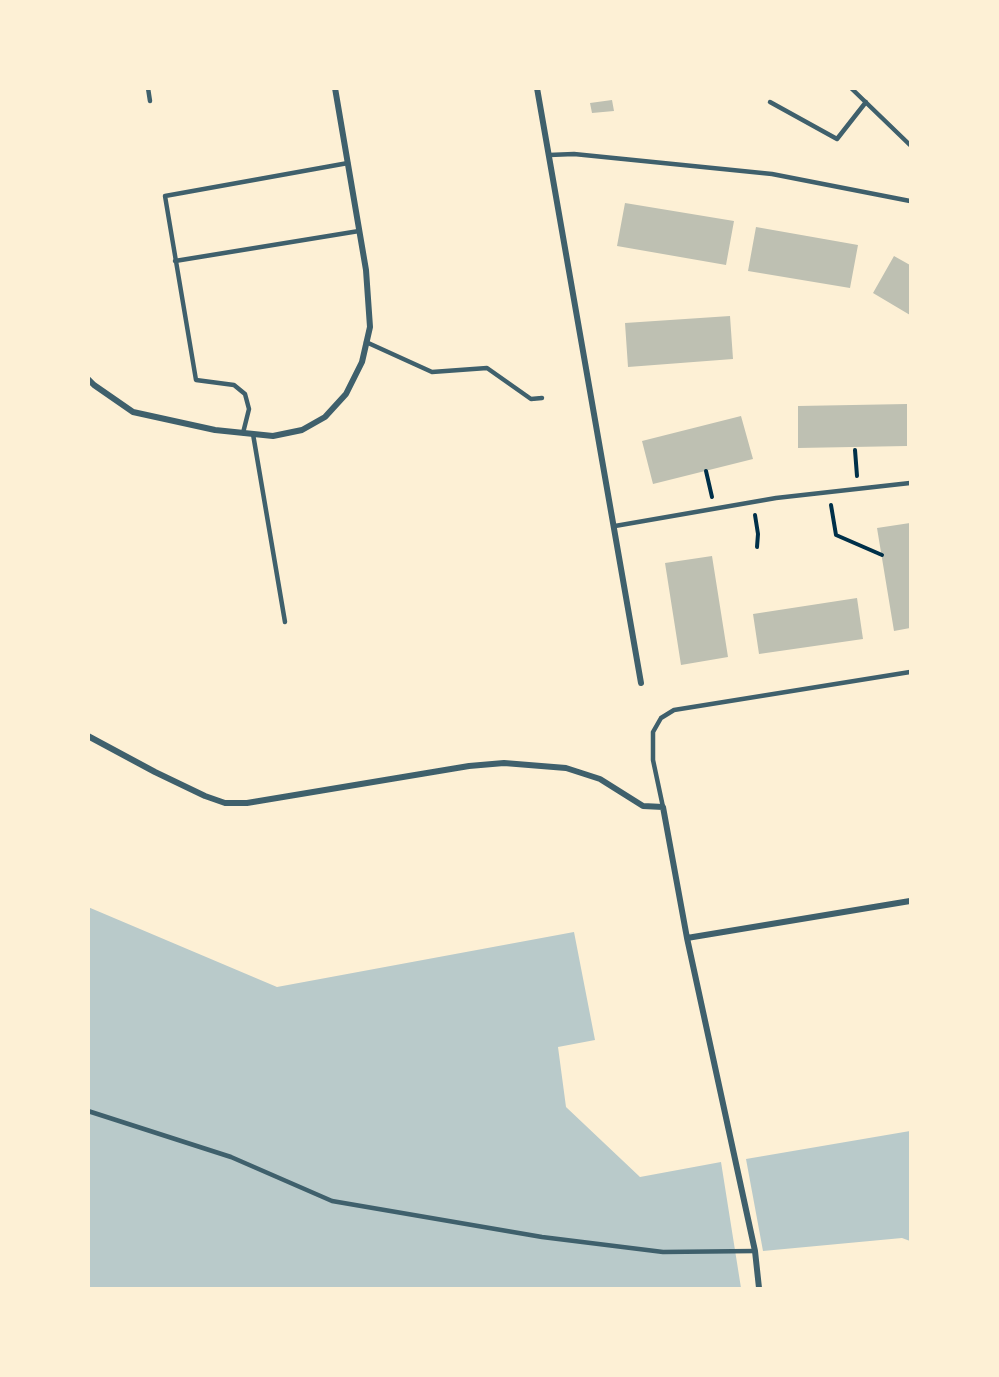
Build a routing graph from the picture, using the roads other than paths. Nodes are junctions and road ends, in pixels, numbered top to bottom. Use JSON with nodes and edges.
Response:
{"nodes":[{"id":1,"x":148,"y":88,"type":"edge"},
{"id":2,"x":335,"y":88,"type":"edge"},
{"id":3,"x":537,"y":88,"type":"edge"},
{"id":4,"x":851,"y":88,"type":"edge"},
{"id":5,"x":150,"y":101,"type":"dead end"},
{"id":6,"x":770,"y":102,"type":"dead end"},
{"id":7,"x":866,"y":102,"type":"junction"},
{"id":8,"x":910,"y":145,"type":"edge"},
{"id":9,"x":549,"y":156,"type":"junction"},
{"id":10,"x":348,"y":163,"type":"junction"},
{"id":11,"x":910,"y":201,"type":"edge"},
{"id":12,"x":359,"y":231,"type":"junction"},
{"id":13,"x":175,"y":261,"type":"junction"},
{"id":14,"x":366,"y":342,"type":"junction"},
{"id":15,"x":88,"y":379,"type":"edge"},
{"id":16,"x":94,"y":386,"type":"junction"},
{"id":17,"x":88,"y":392,"type":"edge"},
{"id":18,"x":542,"y":398,"type":"dead end"},
{"id":19,"x":243,"y":433,"type":"junction"},
{"id":20,"x":253,"y":434,"type":"junction"},
{"id":21,"x":910,"y":483,"type":"edge"},
{"id":22,"x":615,"y":526,"type":"junction"},
{"id":23,"x":285,"y":622,"type":"dead end"},
{"id":24,"x":910,"y":672,"type":"edge"},
{"id":25,"x":641,"y":683,"type":"dead end"},
{"id":26,"x":88,"y":736,"type":"edge"},
{"id":27,"x":663,"y":807,"type":"junction"},
{"id":28,"x":910,"y":901,"type":"edge"},
{"id":29,"x":687,"y":939,"type":"junction"},
{"id":30,"x":88,"y":1111,"type":"edge"},
{"id":31,"x":755,"y":1251,"type":"junction"},
{"id":32,"x":759,"y":1288,"type":"edge"}],
"edges":[{"from":1,"to":5,"type":"lane"},
{"from":2,"to":10,"type":"street"},
{"from":3,"to":9,"type":"street"},
{"from":4,"to":7,"type":"lane"},
{"from":6,"to":7,"type":"lane"},
{"from":7,"to":8,"type":"lane"},
{"from":9,"to":11,"type":"lane"},
{"from":9,"to":22,"type":"street"},
{"from":10,"to":12,"type":"street"},
{"from":10,"to":13,"type":"lane"},
{"from":12,"to":13,"type":"lane"},
{"from":12,"to":14,"type":"street"},
{"from":13,"to":19,"type":"lane"},
{"from":14,"to":18,"type":"lane"},
{"from":14,"to":20,"type":"street"},
{"from":15,"to":16,"type":"street"},
{"from":16,"to":17,"type":"street"},
{"from":16,"to":19,"type":"street"},
{"from":19,"to":20,"type":"street"},
{"from":20,"to":23,"type":"lane"},
{"from":21,"to":22,"type":"lane"},
{"from":22,"to":25,"type":"street"},
{"from":24,"to":27,"type":"lane"},
{"from":26,"to":27,"type":"street"},
{"from":27,"to":29,"type":"street"},
{"from":28,"to":29,"type":"street"},
{"from":29,"to":31,"type":"street"},
{"from":30,"to":31,"type":"lane"},
{"from":31,"to":32,"type":"street"}]}
